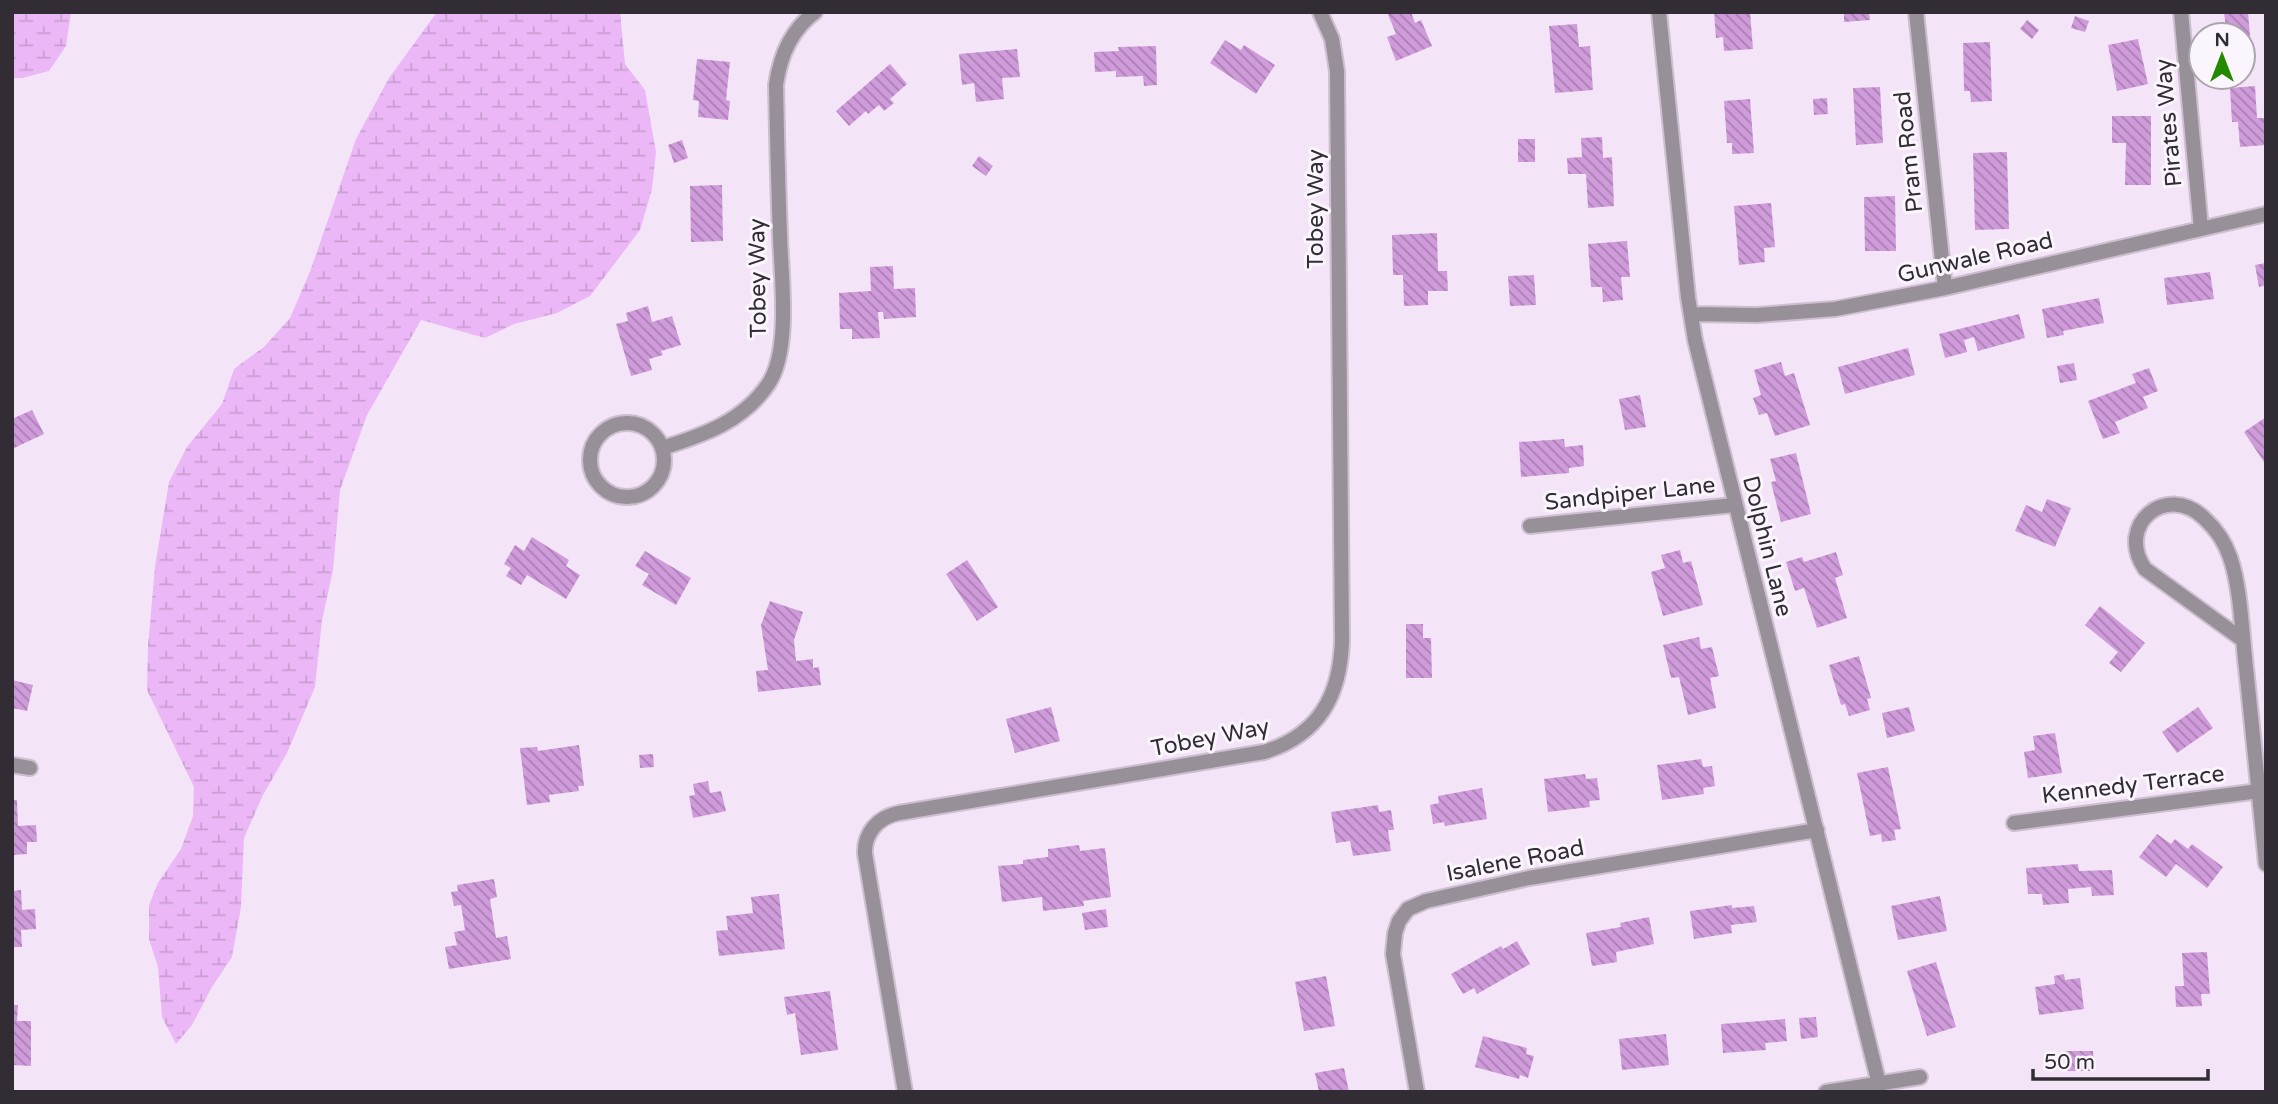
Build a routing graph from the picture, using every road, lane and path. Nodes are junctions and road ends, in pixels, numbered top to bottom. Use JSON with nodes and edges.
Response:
{"nodes":[{"id":1,"x":815,"y":12,"type":"edge"},
{"id":2,"x":1320,"y":12,"type":"edge"},
{"id":3,"x":1659,"y":12,"type":"edge"},
{"id":4,"x":1916,"y":12,"type":"edge"},
{"id":5,"x":2180,"y":12,"type":"edge"},
{"id":6,"x":2266,"y":214,"type":"edge"},
{"id":7,"x":2201,"y":229,"type":"junction"},
{"id":8,"x":1945,"y":288,"type":"junction"},
{"id":9,"x":1691,"y":314,"type":"junction"},
{"id":10,"x":662,"y":448,"type":"junction"},
{"id":11,"x":1734,"y":505,"type":"junction"},
{"id":12,"x":1530,"y":526,"type":"dead end"},
{"id":13,"x":2243,"y":640,"type":"junction"},
{"id":14,"x":12,"y":765,"type":"edge"},
{"id":15,"x":30,"y":768,"type":"dead end"},
{"id":16,"x":2259,"y":791,"type":"junction"},
{"id":17,"x":2014,"y":823,"type":"dead end"},
{"id":18,"x":1817,"y":830,"type":"junction"},
{"id":19,"x":2266,"y":864,"type":"edge"},
{"id":20,"x":1920,"y":1077,"type":"dead end"},
{"id":21,"x":1880,"y":1088,"type":"edge"},
{"id":22,"x":905,"y":1092,"type":"edge"},
{"id":23,"x":1417,"y":1092,"type":"edge"},
{"id":24,"x":1826,"y":1092,"type":"edge"}],
"edges":[{"from":1,"to":10,"type":"street","name":"Tobey Way"},
{"from":2,"to":22,"type":"street","name":"Tobey Way"},
{"from":3,"to":9,"type":"street","name":"Dolphin Lane"},
{"from":4,"to":8,"type":"street","name":"Pram Road"},
{"from":5,"to":7,"type":"street","name":"Pirates Way"},
{"from":6,"to":7,"type":"street","name":"Gunwale Road"},
{"from":7,"to":8,"type":"street","name":"Gunwale Road"},
{"from":8,"to":9,"type":"street","name":"Gunwale Road"},
{"from":9,"to":11,"type":"street","name":"Dolphin Lane"},
{"from":10,"to":10,"type":"street"},
{"from":11,"to":12,"type":"street","name":"Sandpiper Lane"},
{"from":11,"to":18,"type":"street","name":"Dolphin Lane"},
{"from":13,"to":13,"type":"street"},
{"from":13,"to":16,"type":"street"},
{"from":14,"to":15,"type":"street"},
{"from":16,"to":17,"type":"street","name":"Kennedy Terrace"},
{"from":16,"to":19,"type":"street"},
{"from":18,"to":21,"type":"street","name":"Dolphin Lane"},
{"from":18,"to":23,"type":"street","name":"Isalene Road"},
{"from":20,"to":21,"type":"street"},
{"from":21,"to":24,"type":"street"}]}
